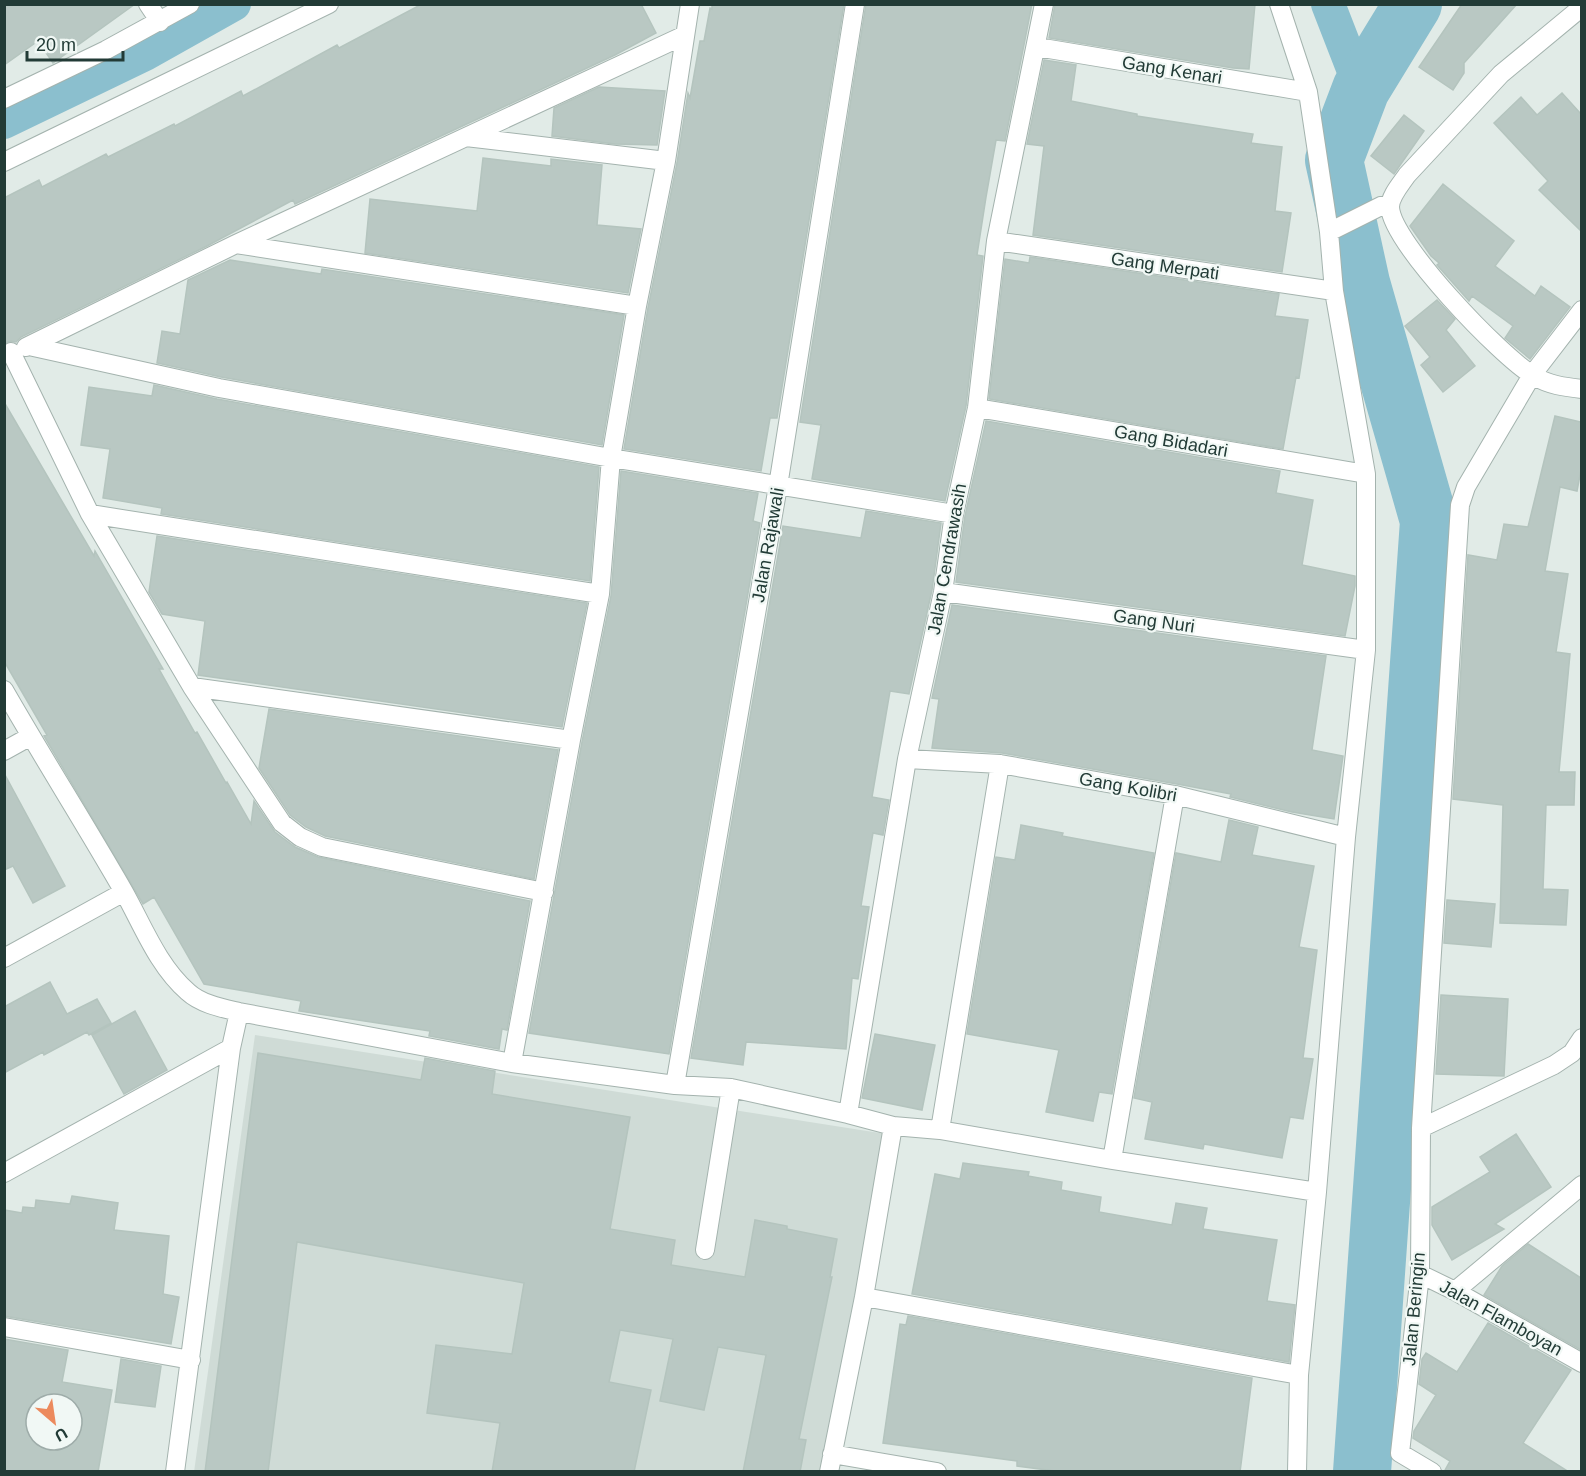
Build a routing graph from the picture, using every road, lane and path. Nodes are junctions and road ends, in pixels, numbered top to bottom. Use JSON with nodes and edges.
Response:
{"nodes":[{"id":1,"x":148,"y":4,"type":"edge"},
{"id":2,"x":190,"y":4,"type":"edge"},
{"id":3,"x":329,"y":4,"type":"edge"},
{"id":4,"x":690,"y":4,"type":"edge"},
{"id":5,"x":855,"y":4,"type":"edge"},
{"id":6,"x":1044,"y":4,"type":"edge"},
{"id":7,"x":1279,"y":4,"type":"edge"},
{"id":8,"x":1581,"y":7,"type":"edge"},
{"id":9,"x":160,"y":22,"type":"junction"},
{"id":10,"x":685,"y":35,"type":"junction"},
{"id":11,"x":1036,"y":47,"type":"junction"},
{"id":12,"x":1308,"y":92,"type":"junction"},
{"id":13,"x":4,"y":99,"type":"edge"},
{"id":14,"x":464,"y":137,"type":"junction"},
{"id":15,"x":666,"y":161,"type":"junction"},
{"id":16,"x":4,"y":162,"type":"edge"},
{"id":17,"x":1386,"y":205,"type":"junction"},
{"id":18,"x":1334,"y":229,"type":"junction"},
{"id":19,"x":996,"y":241,"type":"junction"},
{"id":20,"x":236,"y":244,"type":"junction"},
{"id":21,"x":1334,"y":291,"type":"junction"},
{"id":22,"x":637,"y":306,"type":"junction"},
{"id":23,"x":1581,"y":310,"type":"edge"},
{"id":24,"x":29,"y":346,"type":"junction"},
{"id":25,"x":8,"y":354,"type":"edge"},
{"id":26,"x":1532,"y":375,"type":"junction"},
{"id":27,"x":1581,"y":389,"type":"edge"},
{"id":28,"x":976,"y":408,"type":"junction"},
{"id":29,"x":611,"y":458,"type":"junction"},
{"id":30,"x":1366,"y":474,"type":"junction"},
{"id":31,"x":778,"y":486,"type":"junction"},
{"id":32,"x":90,"y":514,"type":"junction"},
{"id":33,"x":954,"y":514,"type":"junction"},
{"id":34,"x":943,"y":592,"type":"junction"},
{"id":35,"x":600,"y":594,"type":"junction"},
{"id":36,"x":1366,"y":650,"type":"junction"},
{"id":37,"x":192,"y":687,"type":"junction"},
{"id":38,"x":4,"y":690,"type":"edge"},
{"id":39,"x":31,"y":736,"type":"junction"},
{"id":40,"x":571,"y":740,"type":"junction"},
{"id":41,"x":4,"y":751,"type":"edge"},
{"id":42,"x":907,"y":759,"type":"junction"},
{"id":43,"x":1000,"y":764,"type":"junction"},
{"id":44,"x":1175,"y":795,"type":"junction"},
{"id":45,"x":1346,"y":837,"type":"junction"},
{"id":46,"x":124,"y":892,"type":"junction"},
{"id":47,"x":544,"y":892,"type":"junction"},
{"id":48,"x":4,"y":958,"type":"edge"},
{"id":49,"x":239,"y":1012,"type":"junction"},
{"id":50,"x":1581,"y":1038,"type":"edge"},
{"id":51,"x":231,"y":1048,"type":"junction"},
{"id":52,"x":512,"y":1063,"type":"junction"},
{"id":53,"x":675,"y":1085,"type":"junction"},
{"id":54,"x":731,"y":1088,"type":"junction"},
{"id":55,"x":848,"y":1114,"type":"junction"},
{"id":56,"x":893,"y":1126,"type":"junction"},
{"id":57,"x":1421,"y":1128,"type":"junction"},
{"id":58,"x":940,"y":1130,"type":"junction"},
{"id":59,"x":1112,"y":1160,"type":"junction"},
{"id":60,"x":4,"y":1173,"type":"edge"},
{"id":61,"x":1581,"y":1185,"type":"edge"},
{"id":62,"x":1317,"y":1192,"type":"junction"},
{"id":63,"x":705,"y":1250,"type":"dead end"},
{"id":64,"x":1420,"y":1274,"type":"junction"},
{"id":65,"x":1455,"y":1291,"type":"junction"},
{"id":66,"x":864,"y":1297,"type":"junction"},
{"id":67,"x":4,"y":1327,"type":"edge"},
{"id":68,"x":191,"y":1360,"type":"junction"},
{"id":69,"x":1581,"y":1363,"type":"edge"},
{"id":70,"x":1299,"y":1375,"type":"junction"},
{"id":71,"x":1400,"y":1462,"type":"edge"},
{"id":72,"x":831,"y":1463,"type":"edge"},
{"id":73,"x":175,"y":1472,"type":"edge"},
{"id":74,"x":937,"y":1472,"type":"edge"},
{"id":75,"x":1297,"y":1472,"type":"edge"},
{"id":76,"x":1432,"y":1472,"type":"edge"}],
"edges":[{"from":1,"to":9,"type":"street"},
{"from":2,"to":9,"type":"street"},
{"from":3,"to":16,"type":"street"},
{"from":4,"to":10,"type":"street"},
{"from":5,"to":31,"type":"street","name":"Jalan Rajawali"},
{"from":6,"to":11,"type":"street","name":"Jalan Cendrawasih"},
{"from":7,"to":12,"type":"street"},
{"from":8,"to":17,"type":"street"},
{"from":9,"to":13,"type":"street"},
{"from":10,"to":14,"type":"street"},
{"from":10,"to":15,"type":"street"},
{"from":11,"to":12,"type":"street","name":"Gang Kenari"},
{"from":11,"to":19,"type":"street","name":"Jalan Cendrawasih"},
{"from":12,"to":18,"type":"street"},
{"from":14,"to":15,"type":"street"},
{"from":14,"to":20,"type":"street"},
{"from":15,"to":22,"type":"street"},
{"from":17,"to":18,"type":"street"},
{"from":17,"to":26,"type":"street"},
{"from":18,"to":21,"type":"street"},
{"from":19,"to":21,"type":"street","name":"Gang Merpati"},
{"from":19,"to":28,"type":"street","name":"Jalan Cendrawasih"},
{"from":20,"to":22,"type":"street"},
{"from":20,"to":24,"type":"street"},
{"from":21,"to":30,"type":"street"},
{"from":22,"to":29,"type":"street"},
{"from":23,"to":26,"type":"street","name":"Jalan Beringin"},
{"from":24,"to":25,"type":"street"},
{"from":24,"to":29,"type":"street"},
{"from":25,"to":32,"type":"street"},
{"from":26,"to":27,"type":"street"},
{"from":26,"to":57,"type":"street","name":"Jalan Beringin"},
{"from":28,"to":30,"type":"street","name":"Gang Bidadari"},
{"from":28,"to":33,"type":"street","name":"Jalan Cendrawasih"},
{"from":29,"to":31,"type":"street"},
{"from":29,"to":35,"type":"street"},
{"from":30,"to":36,"type":"street"},
{"from":31,"to":33,"type":"street"},
{"from":31,"to":53,"type":"street","name":"Jalan Rajawali"},
{"from":32,"to":35,"type":"street"},
{"from":32,"to":37,"type":"street"},
{"from":33,"to":34,"type":"street","name":"Jalan Cendrawasih"},
{"from":34,"to":36,"type":"street","name":"Gang Nuri"},
{"from":34,"to":42,"type":"street","name":"Jalan Cendrawasih"},
{"from":35,"to":40,"type":"street"},
{"from":36,"to":45,"type":"street"},
{"from":37,"to":40,"type":"street"},
{"from":37,"to":47,"type":"street"},
{"from":38,"to":39,"type":"street"},
{"from":39,"to":41,"type":"street"},
{"from":39,"to":46,"type":"street"},
{"from":40,"to":47,"type":"street"},
{"from":42,"to":43,"type":"street","name":"Gang Kolibri"},
{"from":42,"to":55,"type":"street","name":"Jalan Cendrawasih"},
{"from":43,"to":44,"type":"street","name":"Gang Kolibri"},
{"from":43,"to":58,"type":"street"},
{"from":44,"to":45,"type":"street","name":"Gang Kolibri"},
{"from":44,"to":59,"type":"street"},
{"from":45,"to":62,"type":"street"},
{"from":46,"to":48,"type":"street"},
{"from":46,"to":49,"type":"street"},
{"from":47,"to":52,"type":"street"},
{"from":49,"to":51,"type":"street"},
{"from":49,"to":52,"type":"street"},
{"from":50,"to":57,"type":"street"},
{"from":51,"to":60,"type":"street"},
{"from":51,"to":68,"type":"street"},
{"from":52,"to":53,"type":"street"},
{"from":53,"to":54,"type":"street"},
{"from":54,"to":55,"type":"street"},
{"from":54,"to":63,"type":"street"},
{"from":55,"to":56,"type":"street"},
{"from":56,"to":58,"type":"street"},
{"from":56,"to":66,"type":"street"},
{"from":57,"to":64,"type":"street","name":"Jalan Beringin"},
{"from":58,"to":59,"type":"street"},
{"from":59,"to":62,"type":"street"},
{"from":61,"to":65,"type":"street"},
{"from":62,"to":70,"type":"street"},
{"from":64,"to":65,"type":"street","name":"Jalan Flamboyan"},
{"from":64,"to":71,"type":"street","name":"Jalan Beringin"},
{"from":65,"to":69,"type":"street","name":"Jalan Flamboyan"},
{"from":66,"to":70,"type":"street"},
{"from":66,"to":72,"type":"street"},
{"from":67,"to":68,"type":"street"},
{"from":68,"to":73,"type":"street"},
{"from":70,"to":75,"type":"street"},
{"from":71,"to":76,"type":"street","name":"Jalan Beringin"},
{"from":72,"to":74,"type":"street"}]}
